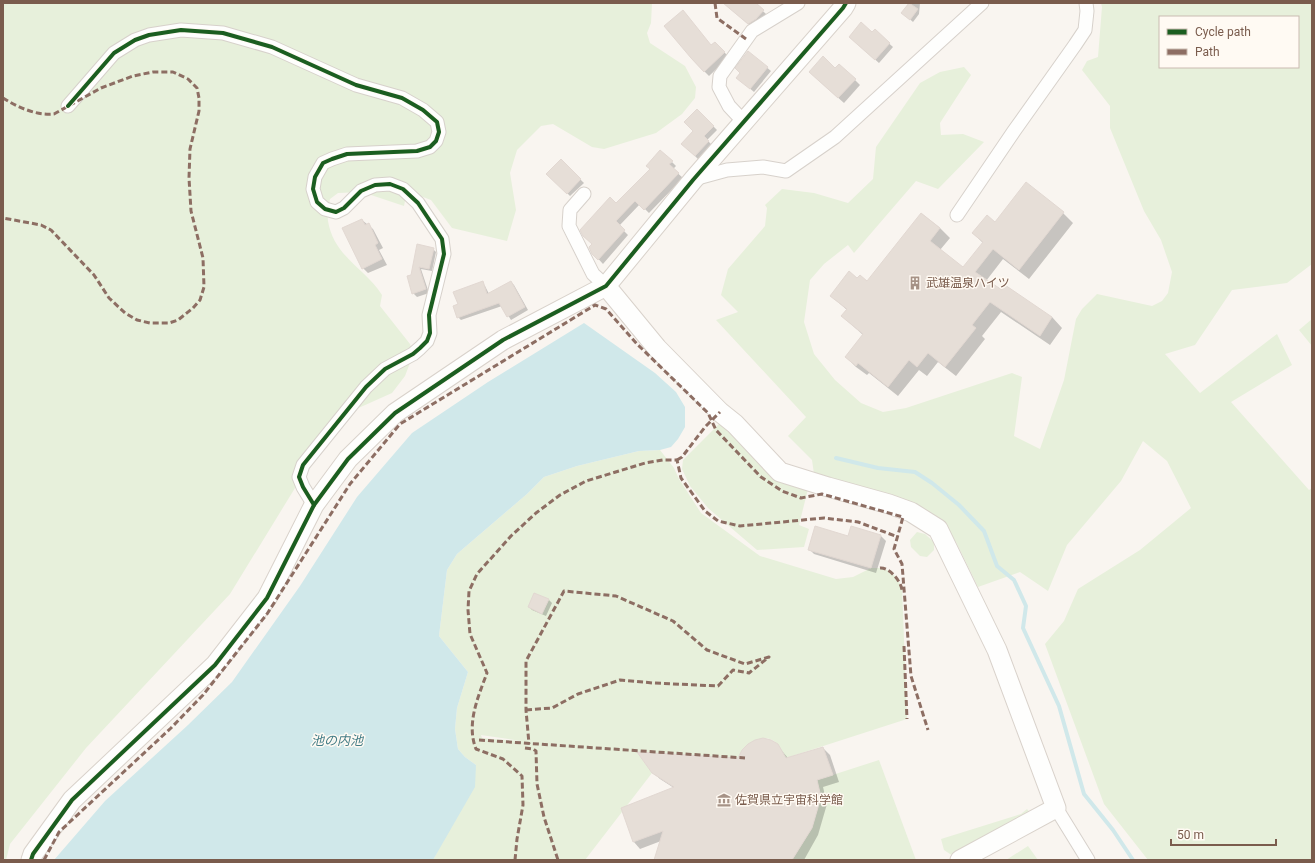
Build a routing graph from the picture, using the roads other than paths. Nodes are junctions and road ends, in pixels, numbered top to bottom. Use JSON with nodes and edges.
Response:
{"nodes":[{"id":1,"x":798,"y":3,"type":"edge"},
{"id":2,"x":846,"y":3,"type":"edge"},
{"id":3,"x":982,"y":3,"type":"edge"},
{"id":4,"x":1086,"y":3,"type":"edge"},
{"id":5,"x":68,"y":106,"type":"dead end"},
{"id":6,"x":744,"y":122,"type":"junction"},
{"id":7,"x":693,"y":180,"type":"junction"},
{"id":8,"x":584,"y":194,"type":"dead end"},
{"id":9,"x":957,"y":215,"type":"dead end"},
{"id":10,"x":606,"y":286,"type":"junction"},
{"id":11,"x":314,"y":505,"type":"junction"},
{"id":12,"x":1056,"y":808,"type":"junction"},
{"id":13,"x":31,"y":860,"type":"edge"},
{"id":14,"x":960,"y":860,"type":"edge"},
{"id":15,"x":1088,"y":860,"type":"edge"}],
"edges":[{"from":1,"to":6,"type":"street"},
{"from":2,"to":6,"type":"street"},
{"from":3,"to":7,"type":"street"},
{"from":4,"to":9,"type":"street"},
{"from":5,"to":11,"type":"street"},
{"from":6,"to":7,"type":"street"},
{"from":7,"to":10,"type":"street"},
{"from":8,"to":10,"type":"street"},
{"from":10,"to":11,"type":"street"},
{"from":10,"to":12,"type":"street"},
{"from":11,"to":13,"type":"street"},
{"from":12,"to":14,"type":"street"},
{"from":12,"to":15,"type":"street"}]}
